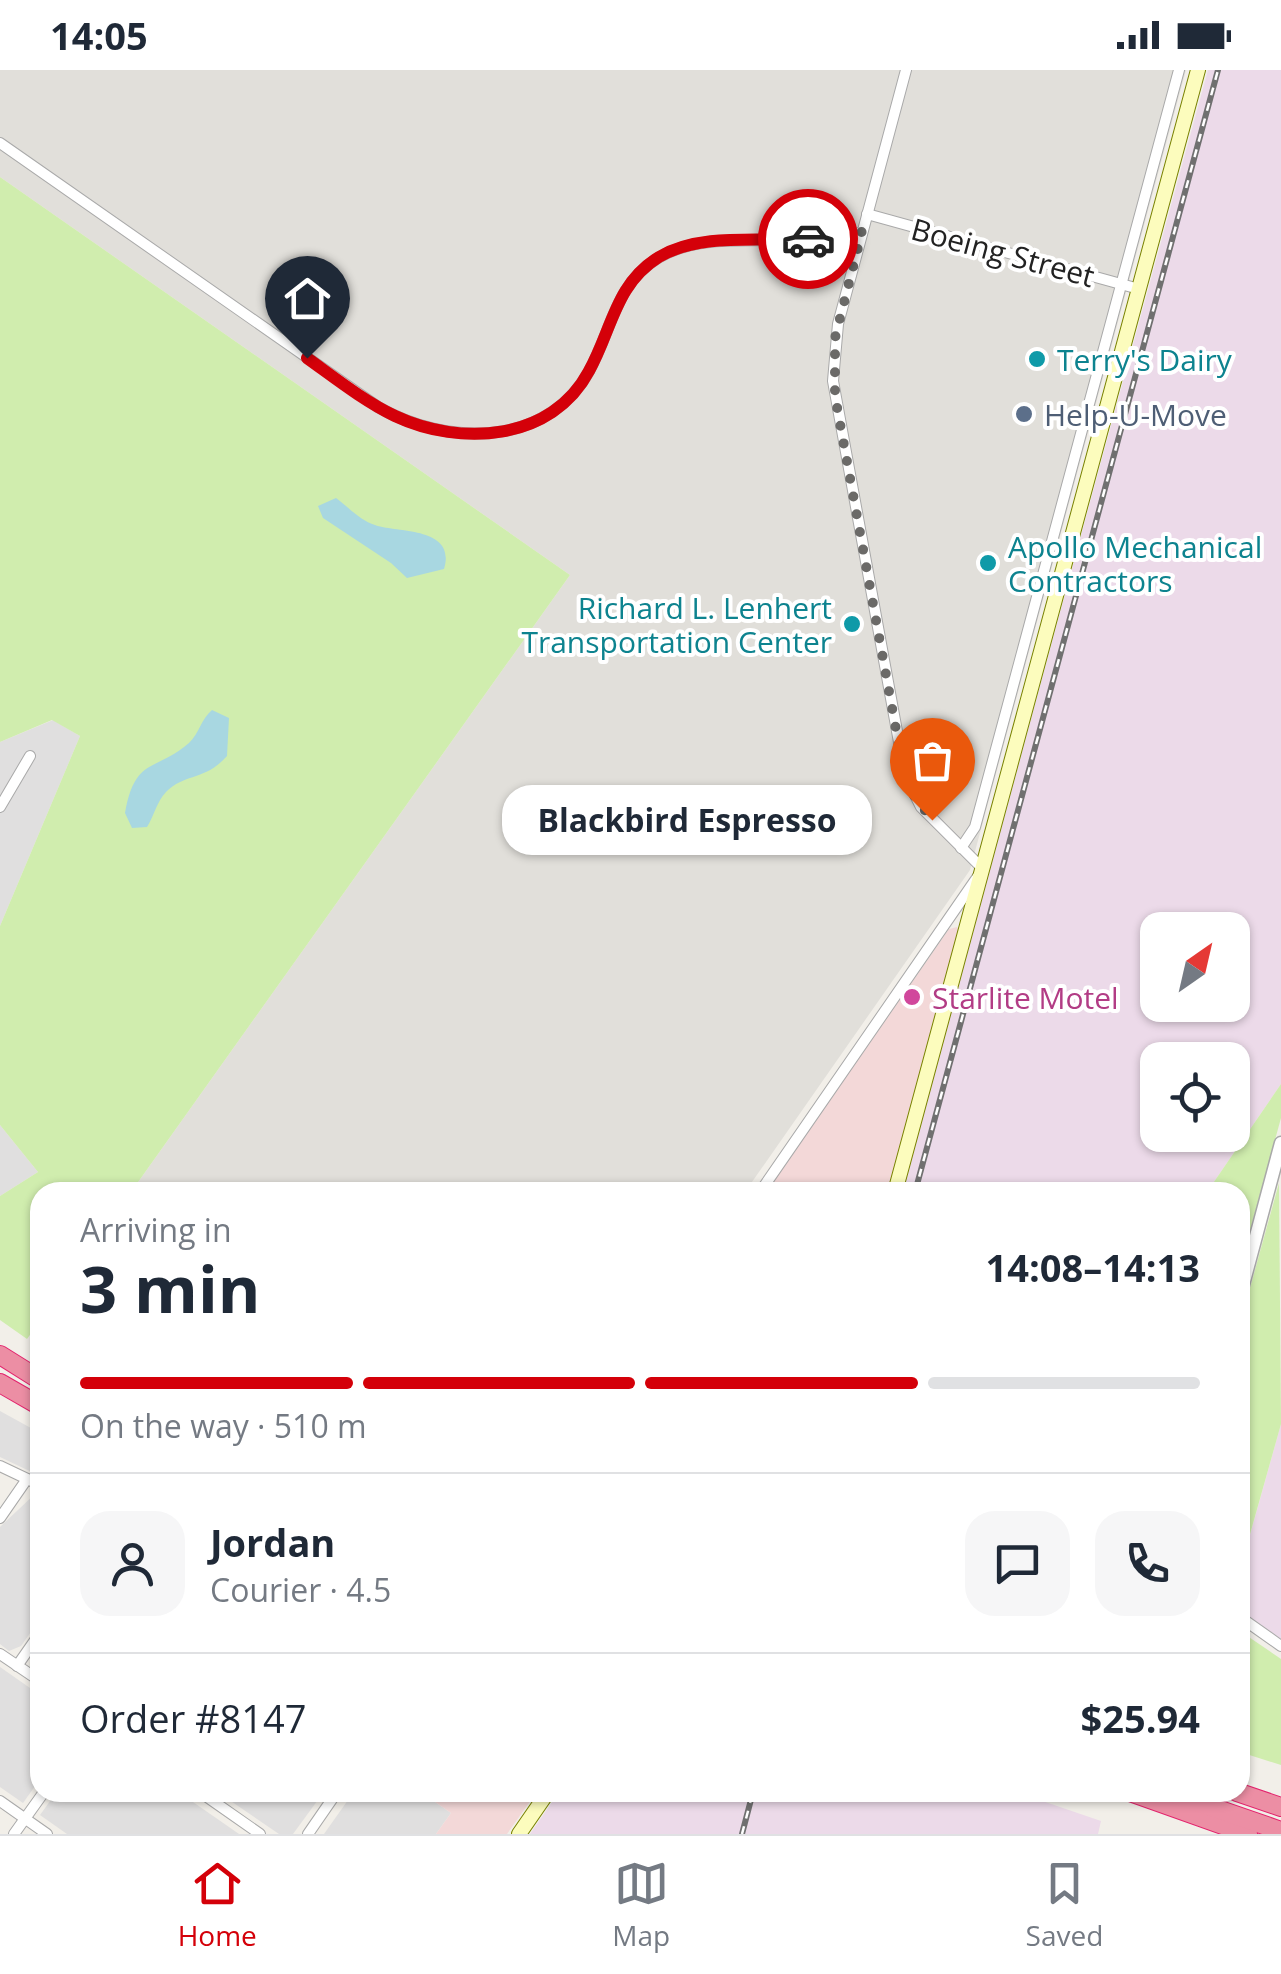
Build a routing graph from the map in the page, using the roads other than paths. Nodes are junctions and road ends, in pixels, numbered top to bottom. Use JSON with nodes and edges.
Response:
{"nodes":[{"id":1,"x":906,"y":70,"type":"edge"},
{"id":2,"x":1179,"y":70,"type":"edge"},
{"id":3,"x":1198,"y":70,"type":"edge"},
{"id":4,"x":0,"y":143,"type":"edge"},
{"id":5,"x":867,"y":214,"type":"junction"},
{"id":6,"x":862,"y":232,"type":"junction"},
{"id":7,"x":1121,"y":284,"type":"junction"},
{"id":8,"x":1139,"y":289,"type":"junction"},
{"id":9,"x":1076,"y":451,"type":"junction"},
{"id":10,"x":1094,"y":456,"type":"junction"},
{"id":11,"x":30,"y":756,"type":"dead end"},
{"id":12,"x":0,"y":807,"type":"edge"},
{"id":13,"x":961,"y":848,"type":"junction"},
{"id":14,"x":983,"y":869,"type":"junction"},
{"id":15,"x":1281,"y":1143,"type":"edge"},
{"id":16,"x":1277,"y":1172,"type":"edge"},
{"id":17,"x":767,"y":1182,"type":"edge"},
{"id":18,"x":898,"y":1182,"type":"edge"},
{"id":19,"x":1250,"y":1262,"type":"edge"},
{"id":20,"x":0,"y":1355,"type":"edge"},
{"id":21,"x":30,"y":1374,"type":"edge"},
{"id":22,"x":0,"y":1383,"type":"edge"},
{"id":23,"x":30,"y":1400,"type":"edge"},
{"id":24,"x":0,"y":1466,"type":"edge"},
{"id":25,"x":28,"y":1479,"type":"joint"},
{"id":26,"x":0,"y":1518,"type":"edge"},
{"id":27,"x":1250,"y":1624,"type":"edge"},
{"id":28,"x":1281,"y":1646,"type":"edge"},
{"id":29,"x":30,"y":1647,"type":"edge"},
{"id":30,"x":0,"y":1654,"type":"edge"},
{"id":31,"x":17,"y":1666,"type":"junction"},
{"id":32,"x":30,"y":1675,"type":"edge"},
{"id":33,"x":1250,"y":1793,"type":"edge"},
{"id":34,"x":1250,"y":1795,"type":"edge"},
{"id":35,"x":1281,"y":1799,"type":"edge"},
{"id":36,"x":0,"y":1801,"type":"edge"},
{"id":37,"x":37,"y":1802,"type":"edge"},
{"id":38,"x":214,"y":1802,"type":"edge"},
{"id":39,"x":330,"y":1802,"type":"edge"},
{"id":40,"x":541,"y":1802,"type":"edge"},
{"id":41,"x":1158,"y":1802,"type":"edge"},
{"id":42,"x":1198,"y":1802,"type":"edge"},
{"id":43,"x":1281,"y":1807,"type":"edge"},
{"id":44,"x":25,"y":1819,"type":"junction"},
{"id":45,"x":1281,"y":1830,"type":"edge"},
{"id":46,"x":14,"y":1834,"type":"edge"},
{"id":47,"x":47,"y":1834,"type":"edge"},
{"id":48,"x":260,"y":1834,"type":"edge"},
{"id":49,"x":308,"y":1834,"type":"edge"},
{"id":50,"x":520,"y":1834,"type":"edge"},
{"id":51,"x":1248,"y":1834,"type":"edge"}],
"edges":[{"from":1,"to":5,"type":"street"},
{"from":2,"to":7,"type":"street"},
{"from":3,"to":8,"type":"main road"},
{"from":4,"to":6,"type":"street"},
{"from":5,"to":6,"type":"street"},
{"from":5,"to":7,"type":"street","name":"Boeing Street"},
{"from":6,"to":13,"type":"street"},
{"from":7,"to":8,"type":"street","name":"Boeing Street"},
{"from":7,"to":9,"type":"street"},
{"from":8,"to":10,"type":"main road"},
{"from":9,"to":10,"type":"street"},
{"from":9,"to":13,"type":"street"},
{"from":10,"to":14,"type":"main road"},
{"from":11,"to":12,"type":"street"},
{"from":13,"to":14,"type":"street"},
{"from":14,"to":17,"type":"street"},
{"from":14,"to":18,"type":"main road"},
{"from":15,"to":16,"type":"street"},
{"from":16,"to":19,"type":"street"},
{"from":20,"to":21,"type":"highway"},
{"from":22,"to":23,"type":"highway"},
{"from":24,"to":25,"type":"street"},
{"from":25,"to":26,"type":"street"},
{"from":27,"to":28,"type":"street"},
{"from":29,"to":31,"type":"street"},
{"from":30,"to":31,"type":"street"},
{"from":31,"to":32,"type":"street"},
{"from":33,"to":35,"type":"highway"},
{"from":34,"to":43,"type":"highway"},
{"from":36,"to":44,"type":"street"},
{"from":37,"to":44,"type":"street"},
{"from":38,"to":48,"type":"street"},
{"from":39,"to":49,"type":"street"},
{"from":40,"to":50,"type":"main road"},
{"from":41,"to":51,"type":"highway"},
{"from":42,"to":45,"type":"highway"},
{"from":44,"to":46,"type":"street"},
{"from":44,"to":47,"type":"street"}]}
